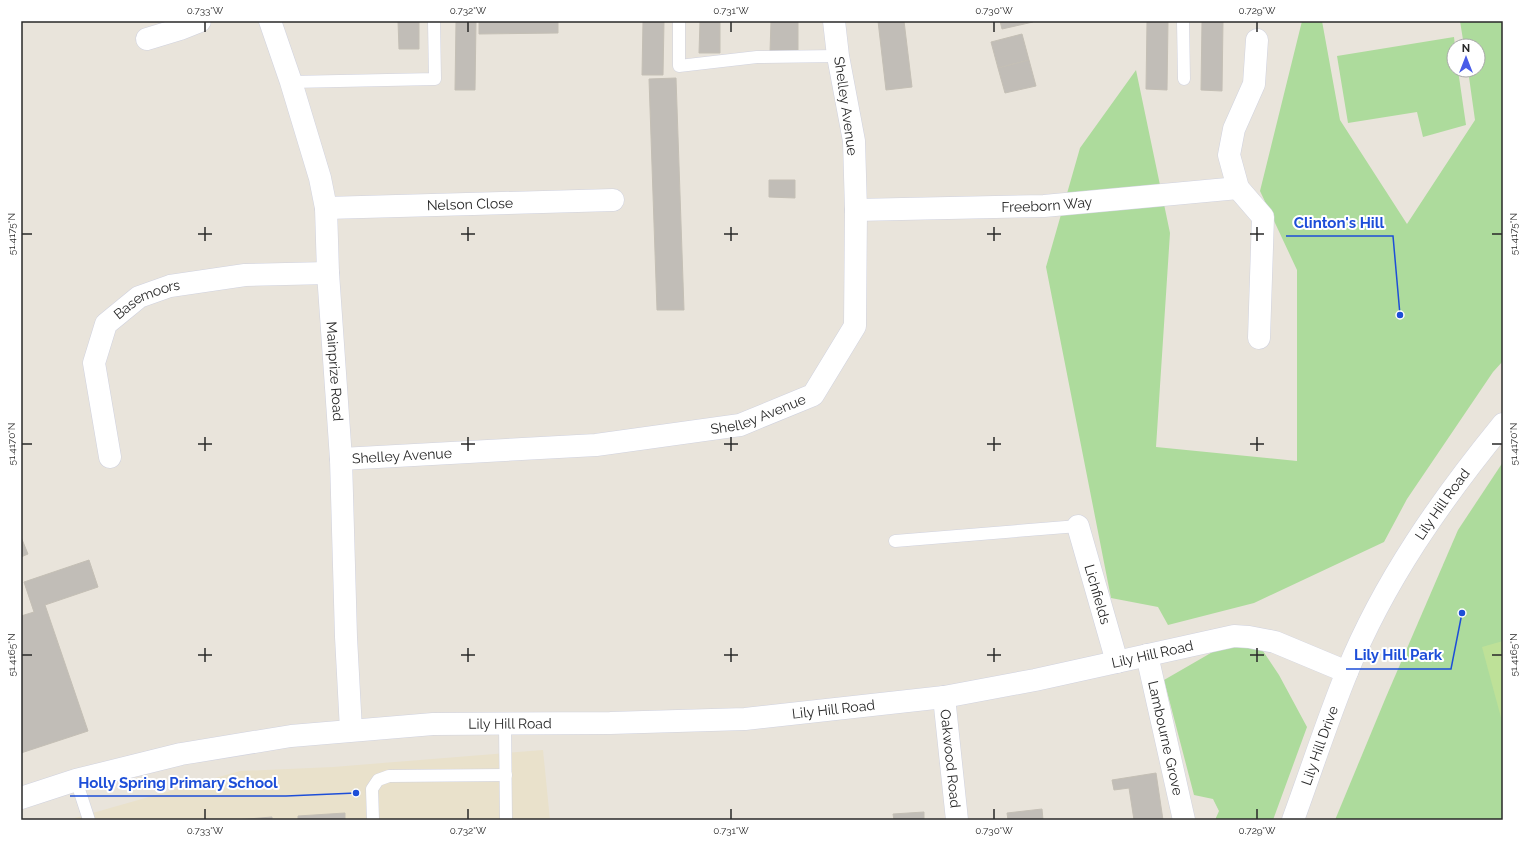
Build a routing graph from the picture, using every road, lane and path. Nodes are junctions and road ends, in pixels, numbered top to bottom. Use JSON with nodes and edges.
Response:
{"nodes":[{"id":1,"x":200,"y":21,"type":"edge"},
{"id":2,"x":270,"y":21,"type":"edge"},
{"id":3,"x":434,"y":21,"type":"edge"},
{"id":4,"x":679,"y":21,"type":"edge"},
{"id":5,"x":834,"y":21,"type":"edge"},
{"id":6,"x":1183,"y":21,"type":"edge"},
{"id":7,"x":147,"y":39,"type":"dead end"},
{"id":8,"x":1257,"y":40,"type":"dead end"},
{"id":9,"x":838,"y":56,"type":"junction"},
{"id":10,"x":1184,"y":79,"type":"dead end"},
{"id":11,"x":291,"y":82,"type":"junction"},
{"id":12,"x":1238,"y":188,"type":"junction"},
{"id":13,"x":613,"y":200,"type":"dead end"},
{"id":14,"x":326,"y":208,"type":"junction"},
{"id":15,"x":856,"y":210,"type":"junction"},
{"id":16,"x":328,"y":273,"type":"junction"},
{"id":17,"x":1259,"y":338,"type":"dead end"},
{"id":18,"x":1503,"y":424,"type":"edge"},
{"id":19,"x":110,"y":457,"type":"dead end"},
{"id":20,"x":341,"y":459,"type":"junction"},
{"id":21,"x":1078,"y":526,"type":"joint"},
{"id":22,"x":895,"y":541,"type":"dead end"},
{"id":23,"x":1147,"y":655,"type":"junction"},
{"id":24,"x":1117,"y":662,"type":"junction"},
{"id":25,"x":1347,"y":672,"type":"junction"},
{"id":26,"x":944,"y":697,"type":"junction"},
{"id":27,"x":505,"y":723,"type":"junction"},
{"id":28,"x":351,"y":730,"type":"junction"},
{"id":29,"x":506,"y":775,"type":"junction"},
{"id":30,"x":76,"y":780,"type":"junction"},
{"id":31,"x":21,"y":798,"type":"edge"},
{"id":32,"x":89,"y":820,"type":"edge"},
{"id":33,"x":373,"y":820,"type":"edge"},
{"id":34,"x":506,"y":820,"type":"edge"},
{"id":35,"x":957,"y":820,"type":"edge"},
{"id":36,"x":1184,"y":820,"type":"edge"},
{"id":37,"x":1292,"y":820,"type":"edge"}],
"edges":[{"from":1,"to":7,"type":"street"},
{"from":2,"to":11,"type":"street","name":"Mainprize Road"},
{"from":3,"to":11,"type":"lane"},
{"from":4,"to":9,"type":"lane"},
{"from":5,"to":9,"type":"street","name":"Shelley Avenue"},
{"from":6,"to":10,"type":"lane"},
{"from":8,"to":12,"type":"street"},
{"from":9,"to":15,"type":"street","name":"Shelley Avenue"},
{"from":11,"to":14,"type":"street","name":"Mainprize Road"},
{"from":12,"to":15,"type":"street","name":"Freeborn Way"},
{"from":12,"to":17,"type":"street"},
{"from":13,"to":14,"type":"street","name":"Nelson Close"},
{"from":14,"to":16,"type":"street","name":"Mainprize Road"},
{"from":15,"to":20,"type":"street","name":"Shelley Avenue"},
{"from":16,"to":19,"type":"street","name":"Basemoors"},
{"from":16,"to":20,"type":"street","name":"Mainprize Road"},
{"from":18,"to":25,"type":"street","name":"Lily Hill Road"},
{"from":20,"to":28,"type":"street","name":"Mainprize Road"},
{"from":21,"to":22,"type":"lane"},
{"from":21,"to":24,"type":"street","name":"Lichfields"},
{"from":23,"to":24,"type":"street","name":"Lily Hill Road"},
{"from":23,"to":25,"type":"street","name":"Lily Hill Road"},
{"from":23,"to":36,"type":"street","name":"Lambourne Grove"},
{"from":24,"to":26,"type":"street","name":"Lily Hill Road"},
{"from":25,"to":37,"type":"street","name":"Lily Hill Drive"},
{"from":26,"to":27,"type":"street","name":"Lily Hill Road"},
{"from":26,"to":35,"type":"street","name":"Oakwood Road"},
{"from":27,"to":28,"type":"street","name":"Lily Hill Road"},
{"from":27,"to":29,"type":"lane"},
{"from":28,"to":30,"type":"street","name":"Lily Hill Road"},
{"from":29,"to":33,"type":"lane"},
{"from":29,"to":34,"type":"lane"},
{"from":30,"to":31,"type":"street","name":"Lily Hill Road"},
{"from":30,"to":32,"type":"lane"}]}
